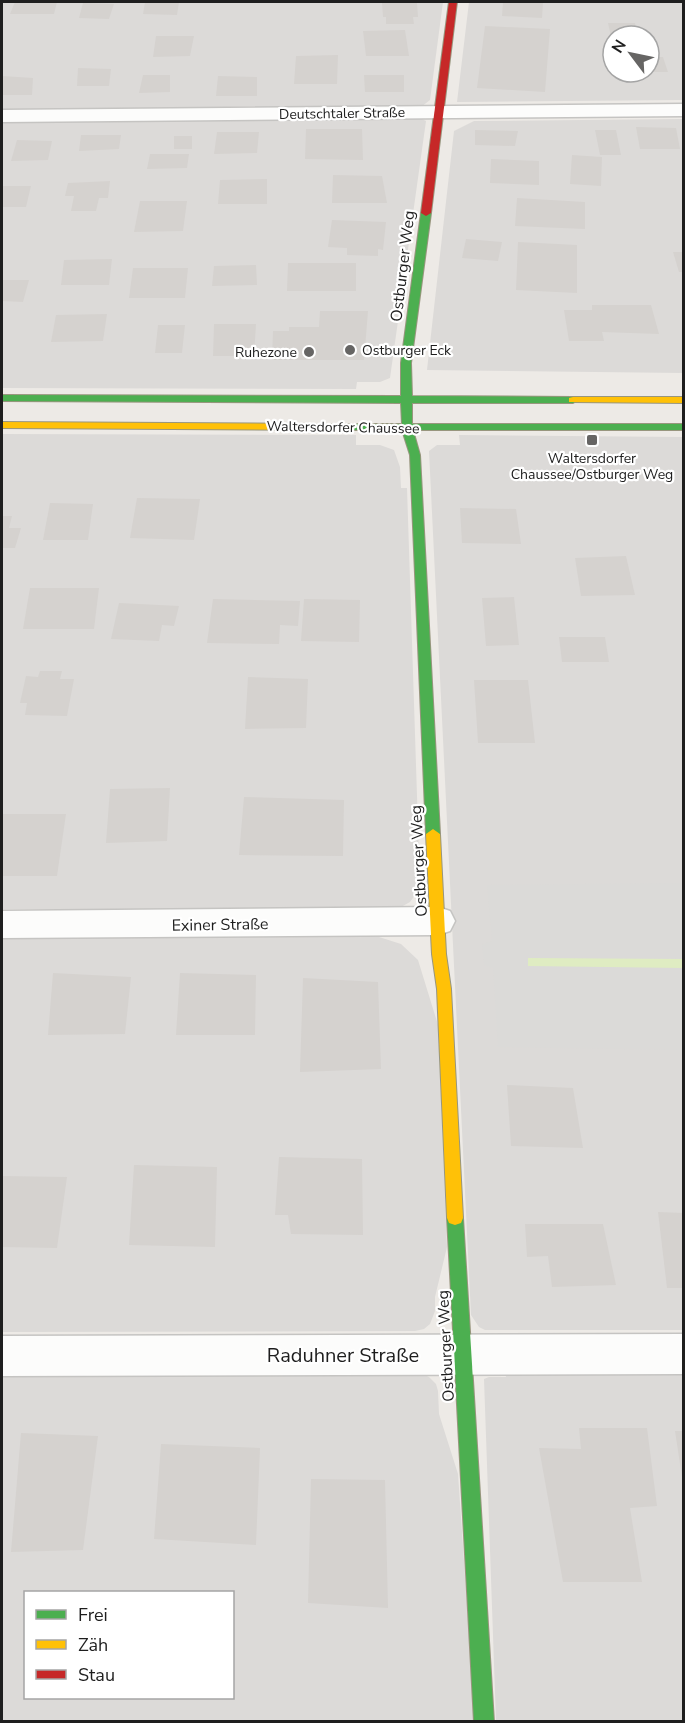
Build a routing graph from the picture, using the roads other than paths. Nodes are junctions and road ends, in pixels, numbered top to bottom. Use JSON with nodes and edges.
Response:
{"nodes":[{"id":1,"x":453,"y":2,"type":"edge"},
{"id":2,"x":684,"y":110,"type":"edge"},
{"id":3,"x":439,"y":111,"type":"junction"},
{"id":4,"x":2,"y":116,"type":"edge"},
{"id":5,"x":2,"y":398,"type":"edge"},
{"id":6,"x":407,"y":399,"type":"junction"},
{"id":7,"x":684,"y":400,"type":"edge"},
{"id":8,"x":2,"y":425,"type":"edge"},
{"id":9,"x":684,"y":427,"type":"edge"},
{"id":10,"x":406,"y":428,"type":"junction"},
{"id":11,"x":438,"y":921,"type":"junction"},
{"id":12,"x":2,"y":926,"type":"edge"},
{"id":13,"x":461,"y":1354,"type":"junction"},
{"id":14,"x":684,"y":1354,"type":"edge"},
{"id":15,"x":2,"y":1356,"type":"edge"},
{"id":16,"x":484,"y":1722,"type":"edge"}],
"edges":[{"from":1,"to":3,"type":"street","name":"Ostburger Weg"},
{"from":2,"to":3,"type":"street","name":"Deutschtaler Straße"},
{"from":3,"to":4,"type":"street","name":"Deutschtaler Straße"},
{"from":3,"to":6,"type":"street","name":"Ostburger Weg"},
{"from":5,"to":6,"type":"street","name":"Waltersdorfer Chaussee"},
{"from":6,"to":7,"type":"street","name":"Waltersdorfer Chaussee"},
{"from":6,"to":10,"type":"street","name":"Ostburger Weg"},
{"from":8,"to":10,"type":"street","name":"Waltersdorfer Chaussee"},
{"from":9,"to":10,"type":"street","name":"Waltersdorfer Chaussee"},
{"from":10,"to":11,"type":"street","name":"Ostburger Weg"},
{"from":11,"to":12,"type":"street","name":"Exiner Straße"},
{"from":11,"to":13,"type":"street","name":"Ostburger Weg"},
{"from":13,"to":14,"type":"street","name":"Raduhner Straße"},
{"from":13,"to":15,"type":"street","name":"Raduhner Straße"},
{"from":13,"to":16,"type":"street","name":"Ostburger Weg"}]}
